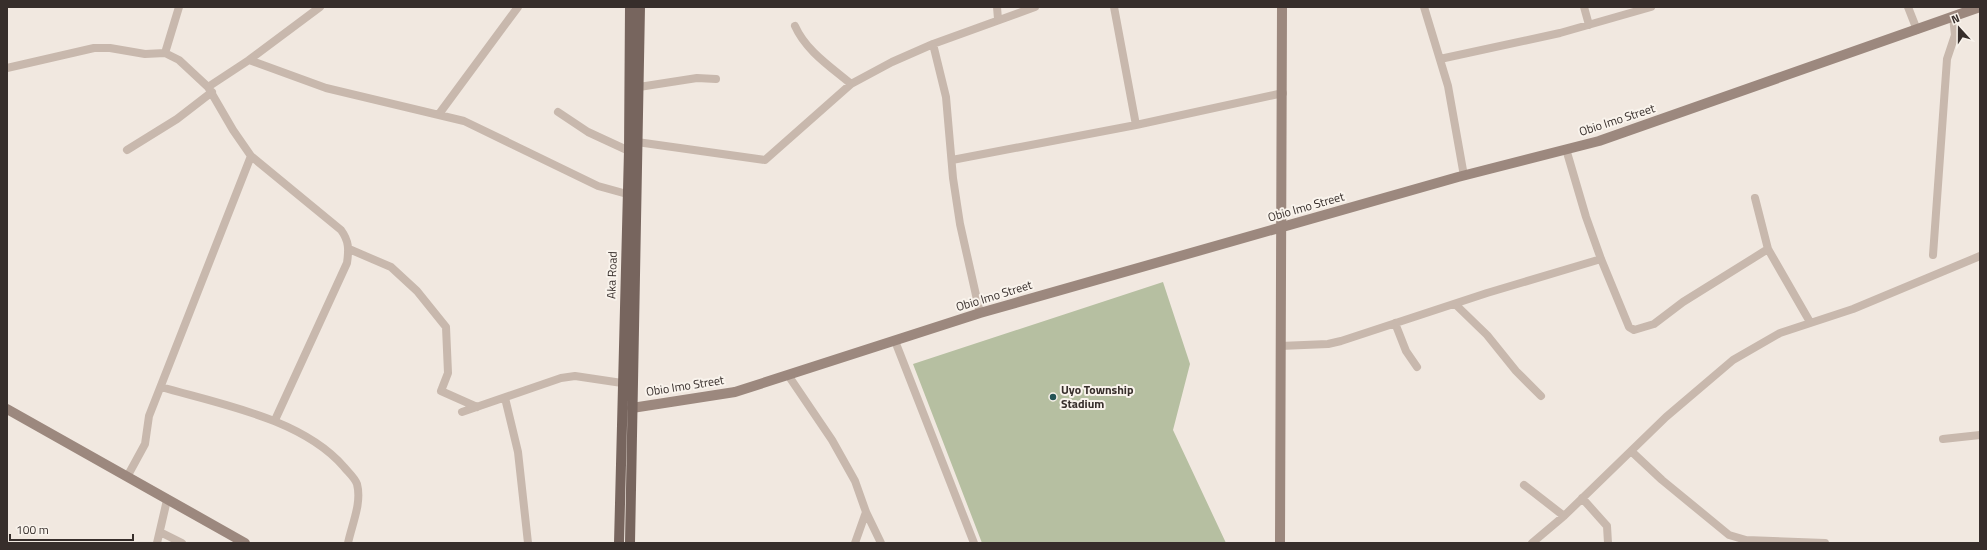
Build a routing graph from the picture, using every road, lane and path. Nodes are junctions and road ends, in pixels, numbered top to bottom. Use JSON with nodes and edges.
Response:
{"nodes":[{"id":1,"x":179,"y":7,"type":"edge"},
{"id":2,"x":320,"y":7,"type":"edge"},
{"id":3,"x":518,"y":7,"type":"edge"},
{"id":4,"x":630,"y":7,"type":"edge"},
{"id":5,"x":640,"y":7,"type":"edge"},
{"id":6,"x":997,"y":7,"type":"edge"},
{"id":7,"x":1035,"y":7,"type":"edge"},
{"id":8,"x":1114,"y":7,"type":"edge"},
{"id":9,"x":1282,"y":7,"type":"edge"},
{"id":10,"x":1424,"y":7,"type":"edge"},
{"id":11,"x":1584,"y":7,"type":"edge"},
{"id":12,"x":1651,"y":7,"type":"edge"},
{"id":13,"x":1908,"y":7,"type":"edge"},
{"id":14,"x":1980,"y":7,"type":"edge"},
{"id":15,"x":1953,"y":17,"type":"junction"},
{"id":16,"x":998,"y":19,"type":"junction"},
{"id":17,"x":1589,"y":25,"type":"junction"},
{"id":18,"x":795,"y":26,"type":"dead end"},
{"id":19,"x":1917,"y":30,"type":"junction"},
{"id":20,"x":933,"y":44,"type":"junction"},
{"id":21,"x":165,"y":53,"type":"junction"},
{"id":22,"x":1440,"y":59,"type":"junction"},
{"id":23,"x":249,"y":60,"type":"junction"},
{"id":24,"x":7,"y":67,"type":"edge"},
{"id":25,"x":716,"y":79,"type":"dead end"},
{"id":26,"x":851,"y":84,"type":"junction"},
{"id":27,"x":639,"y":87,"type":"junction"},
{"id":28,"x":210,"y":90,"type":"junction"},
{"id":29,"x":1283,"y":93,"type":"junction"},
{"id":30,"x":558,"y":112,"type":"dead end"},
{"id":31,"x":439,"y":114,"type":"junction"},
{"id":32,"x":1136,"y":125,"type":"junction"},
{"id":33,"x":637,"y":142,"type":"junction"},
{"id":34,"x":1566,"y":149,"type":"junction"},
{"id":35,"x":127,"y":150,"type":"dead end"},
{"id":36,"x":629,"y":151,"type":"junction"},
{"id":37,"x":251,"y":156,"type":"junction"},
{"id":38,"x":952,"y":160,"type":"junction"},
{"id":39,"x":1464,"y":176,"type":"junction"},
{"id":40,"x":627,"y":194,"type":"junction"},
{"id":41,"x":1755,"y":198,"type":"dead end"},
{"id":42,"x":1280,"y":228,"type":"junction"},
{"id":43,"x":349,"y":249,"type":"junction"},
{"id":44,"x":1768,"y":249,"type":"junction"},
{"id":45,"x":1933,"y":255,"type":"dead end"},
{"id":46,"x":1980,"y":256,"type":"edge"},
{"id":47,"x":1601,"y":259,"type":"junction"},
{"id":48,"x":1455,"y":304,"type":"junction"},
{"id":49,"x":980,"y":313,"type":"junction"},
{"id":50,"x":1810,"y":322,"type":"junction"},
{"id":51,"x":1395,"y":323,"type":"junction"},
{"id":52,"x":895,"y":341,"type":"junction"},
{"id":53,"x":1280,"y":346,"type":"junction"},
{"id":54,"x":1417,"y":367,"type":"dead end"},
{"id":55,"x":788,"y":375,"type":"junction"},
{"id":56,"x":622,"y":383,"type":"junction"},
{"id":57,"x":161,"y":387,"type":"junction"},
{"id":58,"x":1541,"y":396,"type":"dead end"},
{"id":59,"x":505,"y":398,"type":"junction"},
{"id":60,"x":477,"y":407,"type":"junction"},
{"id":61,"x":632,"y":408,"type":"junction"},
{"id":62,"x":7,"y":409,"type":"edge"},
{"id":63,"x":462,"y":412,"type":"dead end"},
{"id":64,"x":274,"y":420,"type":"junction"},
{"id":65,"x":1980,"y":435,"type":"edge"},
{"id":66,"x":1943,"y":439,"type":"dead end"},
{"id":67,"x":1631,"y":451,"type":"junction"},
{"id":68,"x":127,"y":478,"type":"junction"},
{"id":69,"x":1524,"y":485,"type":"dead end"},
{"id":70,"x":1582,"y":498,"type":"junction"},
{"id":71,"x":167,"y":500,"type":"junction"},
{"id":72,"x":866,"y":512,"type":"junction"},
{"id":73,"x":1564,"y":516,"type":"junction"},
{"id":74,"x":160,"y":532,"type":"junction"},
{"id":75,"x":157,"y":543,"type":"edge"},
{"id":76,"x":182,"y":543,"type":"edge"},
{"id":77,"x":245,"y":543,"type":"edge"},
{"id":78,"x":348,"y":543,"type":"edge"},
{"id":79,"x":528,"y":543,"type":"edge"},
{"id":80,"x":619,"y":543,"type":"edge"},
{"id":81,"x":630,"y":543,"type":"edge"},
{"id":82,"x":855,"y":543,"type":"edge"},
{"id":83,"x":881,"y":543,"type":"edge"},
{"id":84,"x":974,"y":543,"type":"edge"},
{"id":85,"x":1280,"y":543,"type":"edge"},
{"id":86,"x":1532,"y":543,"type":"edge"},
{"id":87,"x":1608,"y":543,"type":"edge"},
{"id":88,"x":1825,"y":543,"type":"edge"}],
"edges":[{"from":1,"to":21,"type":"street"},
{"from":2,"to":23,"type":"street"},
{"from":3,"to":31,"type":"street"},
{"from":4,"to":36,"type":"main road","name":"Aka Road"},
{"from":5,"to":27,"type":"main road","name":"Aka Road"},
{"from":6,"to":16,"type":"street"},
{"from":7,"to":16,"type":"street"},
{"from":8,"to":32,"type":"street"},
{"from":9,"to":29,"type":"street"},
{"from":10,"to":22,"type":"street"},
{"from":11,"to":17,"type":"street"},
{"from":12,"to":17,"type":"street"},
{"from":13,"to":19,"type":"street"},
{"from":14,"to":15,"type":"street","name":"Obio Imo Street"},
{"from":15,"to":19,"type":"street","name":"Obio Imo Street"},
{"from":15,"to":45,"type":"street"},
{"from":16,"to":20,"type":"street"},
{"from":17,"to":22,"type":"street"},
{"from":18,"to":26,"type":"street"},
{"from":19,"to":34,"type":"street","name":"Obio Imo Street"},
{"from":20,"to":26,"type":"street"},
{"from":20,"to":38,"type":"street"},
{"from":21,"to":24,"type":"street"},
{"from":21,"to":28,"type":"street"},
{"from":22,"to":39,"type":"street"},
{"from":23,"to":28,"type":"street"},
{"from":23,"to":31,"type":"street"},
{"from":25,"to":27,"type":"street"},
{"from":26,"to":33,"type":"street"},
{"from":27,"to":33,"type":"main road","name":"Aka Road"},
{"from":28,"to":35,"type":"street"},
{"from":28,"to":37,"type":"street"},
{"from":29,"to":32,"type":"street"},
{"from":29,"to":42,"type":"street"},
{"from":30,"to":36,"type":"street"},
{"from":31,"to":40,"type":"street"},
{"from":32,"to":38,"type":"street"},
{"from":33,"to":61,"type":"main road","name":"Aka Road"},
{"from":34,"to":39,"type":"street","name":"Obio Imo Street"},
{"from":34,"to":47,"type":"street"},
{"from":36,"to":40,"type":"main road","name":"Aka Road"},
{"from":37,"to":43,"type":"street"},
{"from":37,"to":57,"type":"street"},
{"from":38,"to":49,"type":"street"},
{"from":39,"to":42,"type":"street","name":"Obio Imo Street"},
{"from":40,"to":56,"type":"main road","name":"Aka Road"},
{"from":41,"to":44,"type":"street"},
{"from":42,"to":49,"type":"street","name":"Obio Imo Street"},
{"from":42,"to":53,"type":"street"},
{"from":43,"to":60,"type":"street"},
{"from":43,"to":64,"type":"street"},
{"from":44,"to":47,"type":"street"},
{"from":44,"to":50,"type":"street"},
{"from":46,"to":50,"type":"street"},
{"from":47,"to":48,"type":"street"},
{"from":48,"to":51,"type":"street"},
{"from":48,"to":58,"type":"street"},
{"from":49,"to":52,"type":"street","name":"Obio Imo Street"},
{"from":50,"to":67,"type":"street"},
{"from":51,"to":53,"type":"street"},
{"from":51,"to":54,"type":"street"},
{"from":52,"to":55,"type":"street","name":"Obio Imo Street"},
{"from":52,"to":84,"type":"street"},
{"from":53,"to":85,"type":"street"},
{"from":55,"to":61,"type":"street","name":"Obio Imo Street"},
{"from":55,"to":72,"type":"street"},
{"from":56,"to":59,"type":"street"},
{"from":56,"to":80,"type":"main road","name":"Aka Road"},
{"from":57,"to":64,"type":"street"},
{"from":57,"to":68,"type":"street"},
{"from":59,"to":60,"type":"street"},
{"from":59,"to":79,"type":"street"},
{"from":60,"to":63,"type":"street"},
{"from":61,"to":81,"type":"main road","name":"Aka Road"},
{"from":62,"to":68,"type":"street"},
{"from":64,"to":78,"type":"street"},
{"from":65,"to":66,"type":"street"},
{"from":67,"to":70,"type":"street"},
{"from":67,"to":88,"type":"street"},
{"from":68,"to":71,"type":"street"},
{"from":69,"to":73,"type":"street"},
{"from":70,"to":73,"type":"street"},
{"from":70,"to":87,"type":"street"},
{"from":71,"to":74,"type":"street"},
{"from":71,"to":77,"type":"street"},
{"from":72,"to":82,"type":"street"},
{"from":72,"to":83,"type":"street"},
{"from":73,"to":86,"type":"street"},
{"from":74,"to":75,"type":"street"},
{"from":74,"to":76,"type":"street"}]}
